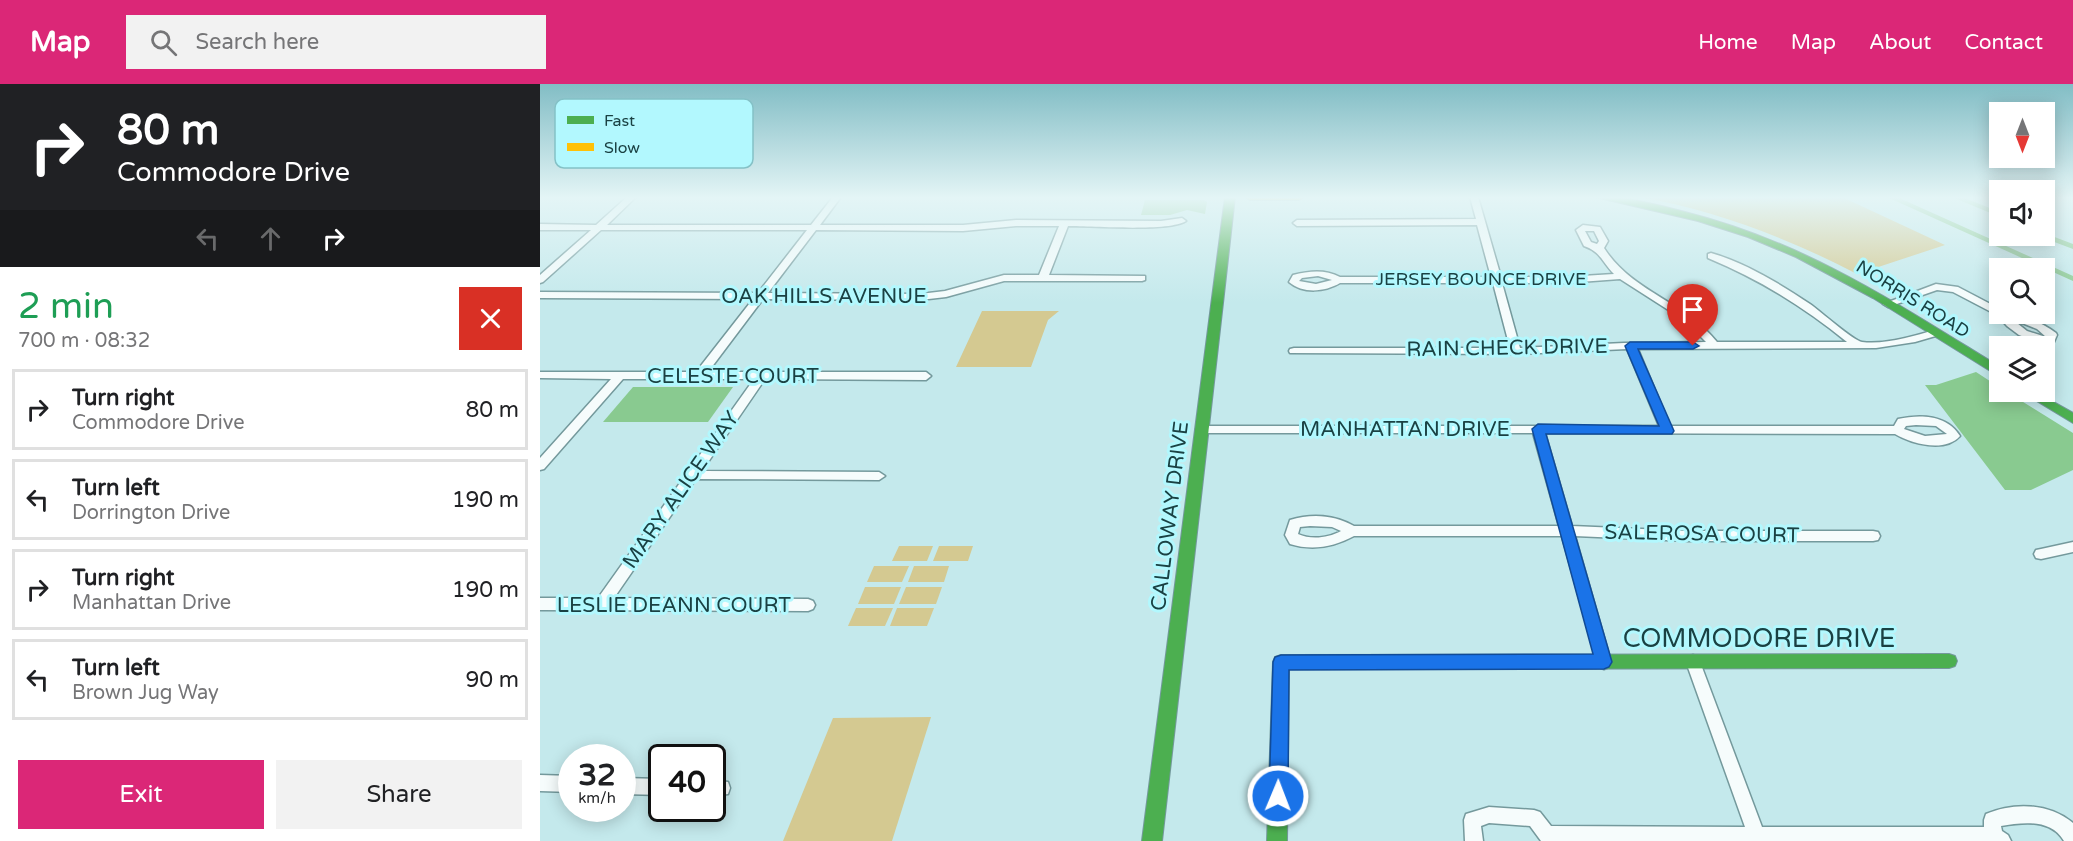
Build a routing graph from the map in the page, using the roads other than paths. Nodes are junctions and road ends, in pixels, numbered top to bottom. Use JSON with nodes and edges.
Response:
{"nodes":[{"id":1,"x":593,"y":232,"type":"edge"},
{"id":2,"x":811,"y":232,"type":"edge"},
{"id":3,"x":1062,"y":232,"type":"edge"},
{"id":4,"x":1226,"y":232,"type":"edge"},
{"id":5,"x":1484,"y":232,"type":"edge"},
{"id":6,"x":1746,"y":232,"type":"edge"},
{"id":7,"x":1599,"y":248,"type":"dead end"},
{"id":8,"x":1711,"y":256,"type":"dead end"},
{"id":9,"x":1623,"y":276,"type":"junction"},
{"id":10,"x":1043,"y":278,"type":"junction"},
{"id":11,"x":1142,"y":278,"type":"dead end"},
{"id":12,"x":540,"y":280,"type":"edge"},
{"id":13,"x":1338,"y":280,"type":"dead end"},
{"id":14,"x":1497,"y":280,"type":"junction"},
{"id":15,"x":540,"y":295,"type":"edge"},
{"id":16,"x":761,"y":296,"type":"junction"},
{"id":17,"x":1888,"y":304,"type":"junction"},
{"id":18,"x":1989,"y":307,"type":"edge"},
{"id":19,"x":1935,"y":333,"type":"junction"},
{"id":20,"x":1857,"y":345,"type":"junction"},
{"id":21,"x":1630,"y":346,"type":"junction"},
{"id":22,"x":1714,"y":346,"type":"junction"},
{"id":23,"x":1294,"y":351,"type":"dead end"},
{"id":24,"x":1516,"y":351,"type":"junction"},
{"id":25,"x":1989,"y":366,"type":"edge"},
{"id":26,"x":540,"y":375,"type":"edge"},
{"id":27,"x":620,"y":375,"type":"junction"},
{"id":28,"x":699,"y":376,"type":"junction"},
{"id":29,"x":926,"y":376,"type":"dead end"},
{"id":30,"x":761,"y":377,"type":"junction"},
{"id":31,"x":2048,"y":402,"type":"edge"},
{"id":32,"x":2069,"y":413,"type":"edge"},
{"id":33,"x":1202,"y":429,"type":"junction"},
{"id":34,"x":1538,"y":429,"type":"junction"},
{"id":35,"x":1897,"y":430,"type":"dead end"},
{"id":36,"x":1667,"y":431,"type":"junction"},
{"id":37,"x":540,"y":466,"type":"edge"},
{"id":38,"x":692,"y":475,"type":"junction"},
{"id":39,"x":879,"y":476,"type":"dead end"},
{"id":40,"x":1352,"y":531,"type":"dead end"},
{"id":41,"x":1567,"y":531,"type":"junction"},
{"id":42,"x":1873,"y":536,"type":"dead end"},
{"id":43,"x":2073,"y":547,"type":"edge"},
{"id":44,"x":2041,"y":554,"type":"dead end"},
{"id":45,"x":540,"y":604,"type":"edge"},
{"id":46,"x":602,"y":604,"type":"junction"},
{"id":47,"x":808,"y":605,"type":"dead end"},
{"id":48,"x":1948,"y":661,"type":"dead end"},
{"id":49,"x":1604,"y":662,"type":"junction"},
{"id":50,"x":1693,"y":662,"type":"junction"},
{"id":51,"x":540,"y":783,"type":"edge"},
{"id":52,"x":558,"y":784,"type":"edge"},
{"id":53,"x":1545,"y":838,"type":"edge"},
{"id":54,"x":1757,"y":838,"type":"edge"},
{"id":55,"x":1998,"y":838,"type":"edge"},
{"id":56,"x":2073,"y":838,"type":"edge"},
{"id":57,"x":1152,"y":841,"type":"edge"},
{"id":58,"x":1277,"y":841,"type":"edge"},
{"id":59,"x":1474,"y":841,"type":"edge"}],
"edges":[{"from":1,"to":12,"type":"street"},
{"from":2,"to":16,"type":"street"},
{"from":3,"to":10,"type":"street"},
{"from":4,"to":33,"type":"street","name":"CALLOWAY DRIVE"},
{"from":5,"to":14,"type":"street"},
{"from":6,"to":17,"type":"street","name":"NORRIS ROAD"},
{"from":7,"to":9,"type":"street"},
{"from":8,"to":20,"type":"street"},
{"from":9,"to":14,"type":"street","name":"JERSEY BOUNCE DRIVE"},
{"from":9,"to":22,"type":"street"},
{"from":10,"to":11,"type":"street","name":"OAK HILLS AVENUE"},
{"from":10,"to":16,"type":"street","name":"OAK HILLS AVENUE"},
{"from":13,"to":14,"type":"street","name":"JERSEY BOUNCE DRIVE"},
{"from":14,"to":24,"type":"street"},
{"from":15,"to":16,"type":"street","name":"OAK HILLS AVENUE"},
{"from":16,"to":28,"type":"street"},
{"from":17,"to":18,"type":"street"},
{"from":17,"to":19,"type":"street","name":"NORRIS ROAD"},
{"from":19,"to":20,"type":"street","name":"RAIN CHECK DRIVE"},
{"from":19,"to":25,"type":"street","name":"NORRIS ROAD"},
{"from":20,"to":22,"type":"street","name":"RAIN CHECK DRIVE"},
{"from":21,"to":22,"type":"street","name":"RAIN CHECK DRIVE"},
{"from":21,"to":24,"type":"street","name":"RAIN CHECK DRIVE"},
{"from":21,"to":36,"type":"street"},
{"from":23,"to":24,"type":"street","name":"RAIN CHECK DRIVE"},
{"from":26,"to":27,"type":"street","name":"CELESTE COURT"},
{"from":27,"to":28,"type":"street","name":"CELESTE COURT"},
{"from":27,"to":37,"type":"street"},
{"from":28,"to":30,"type":"street","name":"CELESTE COURT"},
{"from":29,"to":30,"type":"street","name":"CELESTE COURT"},
{"from":30,"to":38,"type":"street","name":"MARY ALICE WAY"},
{"from":31,"to":32,"type":"street"},
{"from":33,"to":34,"type":"street","name":"MANHATTAN DRIVE"},
{"from":33,"to":57,"type":"street","name":"CALLOWAY DRIVE"},
{"from":34,"to":36,"type":"street","name":"MANHATTAN DRIVE"},
{"from":34,"to":41,"type":"street"},
{"from":35,"to":36,"type":"street","name":"MANHATTAN DRIVE"},
{"from":38,"to":39,"type":"street"},
{"from":38,"to":46,"type":"street","name":"MARY ALICE WAY"},
{"from":40,"to":41,"type":"street","name":"SALEROSA COURT"},
{"from":41,"to":42,"type":"street","name":"SALEROSA COURT"},
{"from":41,"to":49,"type":"street"},
{"from":43,"to":44,"type":"street"},
{"from":45,"to":46,"type":"street","name":"LESLIE DEANN COURT"},
{"from":46,"to":47,"type":"street","name":"LESLIE DEANN COURT"},
{"from":48,"to":50,"type":"street","name":"COMMODORE DRIVE"},
{"from":49,"to":50,"type":"street","name":"COMMODORE DRIVE"},
{"from":49,"to":58,"type":"street","name":"COMMODORE DRIVE"},
{"from":50,"to":54,"type":"street"},
{"from":51,"to":52,"type":"street"},
{"from":53,"to":54,"type":"street"},
{"from":53,"to":59,"type":"street"},
{"from":54,"to":55,"type":"street"},
{"from":55,"to":56,"type":"street"}]}
